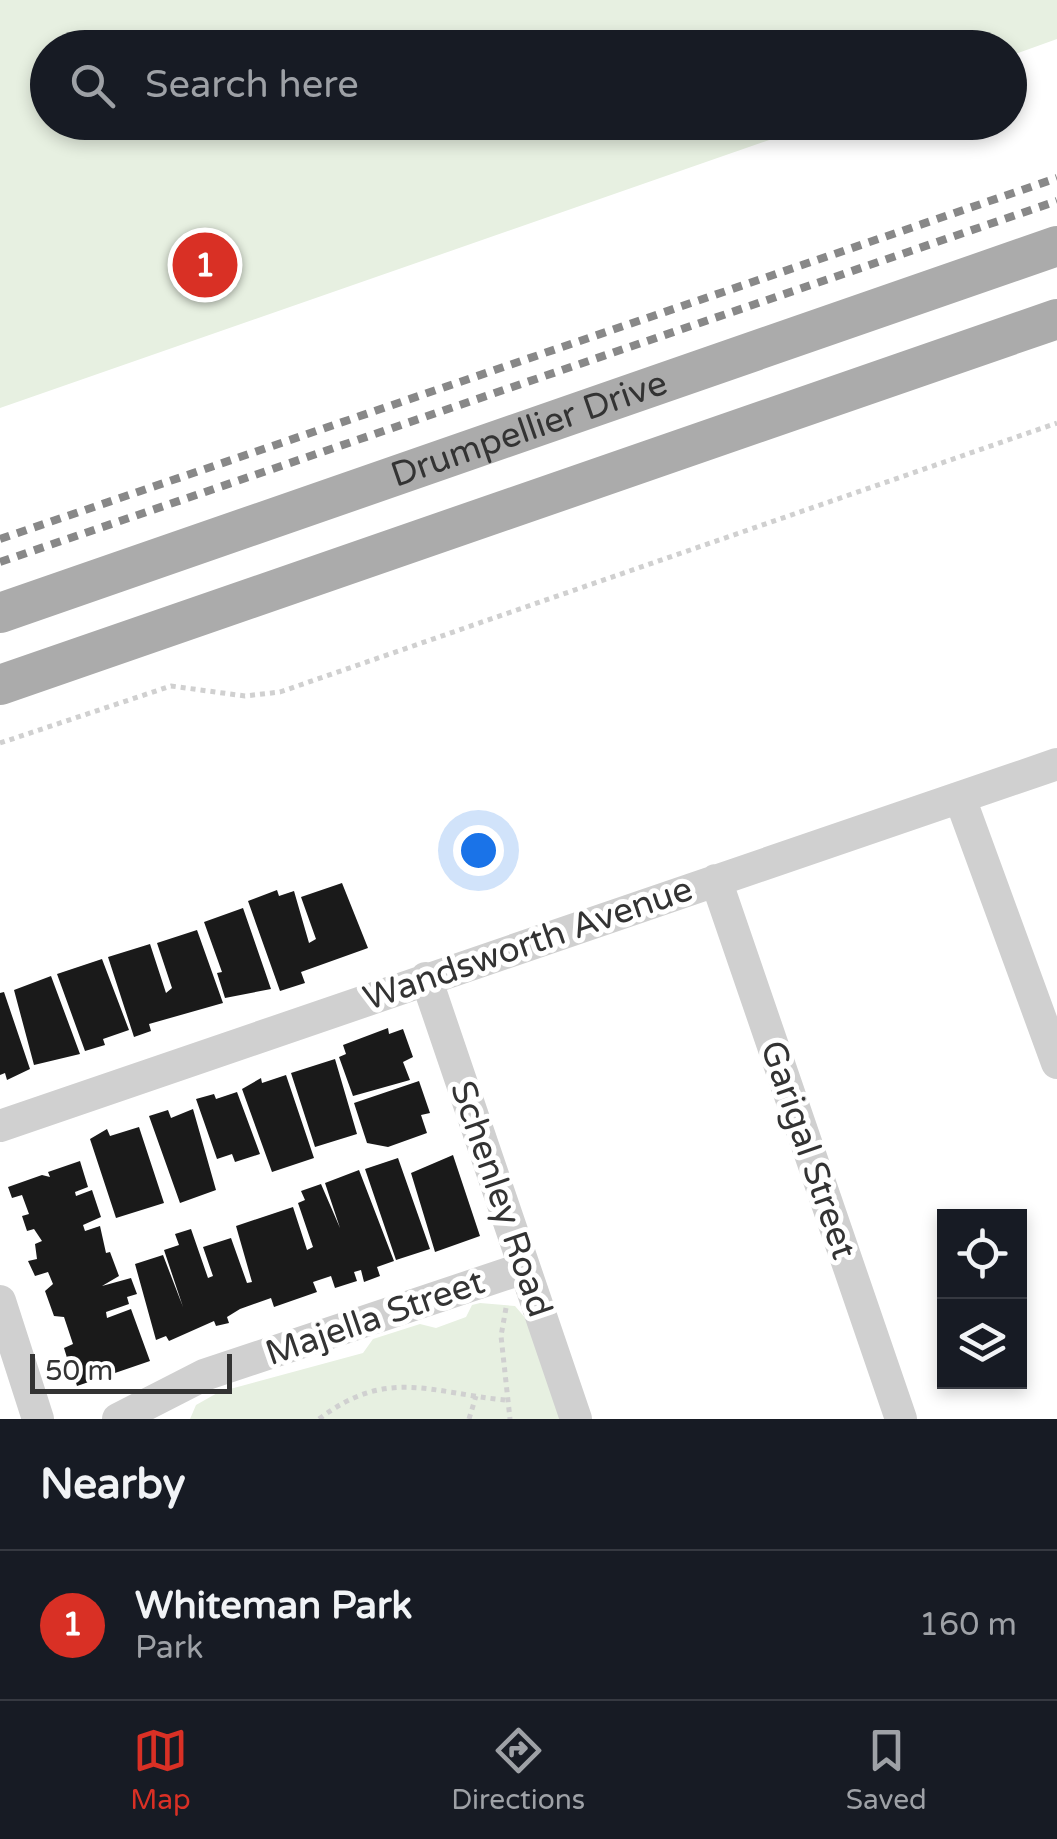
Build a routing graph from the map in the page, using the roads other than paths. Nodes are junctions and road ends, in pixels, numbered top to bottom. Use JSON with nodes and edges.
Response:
{"nodes":[{"id":1,"x":1057,"y":246,"type":"edge"},
{"id":2,"x":1057,"y":319,"type":"edge"},
{"id":3,"x":0,"y":612,"type":"edge"},
{"id":4,"x":0,"y":686,"type":"edge"},
{"id":5,"x":1057,"y":764,"type":"edge"},
{"id":6,"x":960,"y":798,"type":"junction"},
{"id":7,"x":716,"y":880,"type":"junction"},
{"id":8,"x":426,"y":978,"type":"junction"},
{"id":9,"x":1057,"y":1064,"type":"edge"},
{"id":10,"x":0,"y":1126,"type":"edge"},
{"id":11,"x":524,"y":1268,"type":"junction"},
{"id":12,"x":0,"y":1301,"type":"edge"},
{"id":13,"x":137,"y":1415,"type":"edge"},
{"id":14,"x":38,"y":1419,"type":"edge"},
{"id":15,"x":576,"y":1419,"type":"edge"},
{"id":16,"x":901,"y":1419,"type":"edge"}],
"edges":[{"from":1,"to":3,"type":"main road","name":"Drumpellier Drive"},
{"from":2,"to":4,"type":"main road","name":"Drumpellier Drive"},
{"from":5,"to":6,"type":"street","name":"Wandsworth Avenue"},
{"from":6,"to":7,"type":"street","name":"Wandsworth Avenue"},
{"from":6,"to":9,"type":"street"},
{"from":7,"to":8,"type":"street","name":"Wandsworth Avenue"},
{"from":7,"to":16,"type":"street","name":"Garigal Street"},
{"from":8,"to":10,"type":"street","name":"Wandsworth Avenue"},
{"from":8,"to":11,"type":"street","name":"Schenley Road"},
{"from":11,"to":13,"type":"street","name":"Majella Street"},
{"from":11,"to":15,"type":"street","name":"Schenley Road"},
{"from":12,"to":14,"type":"street"}]}
